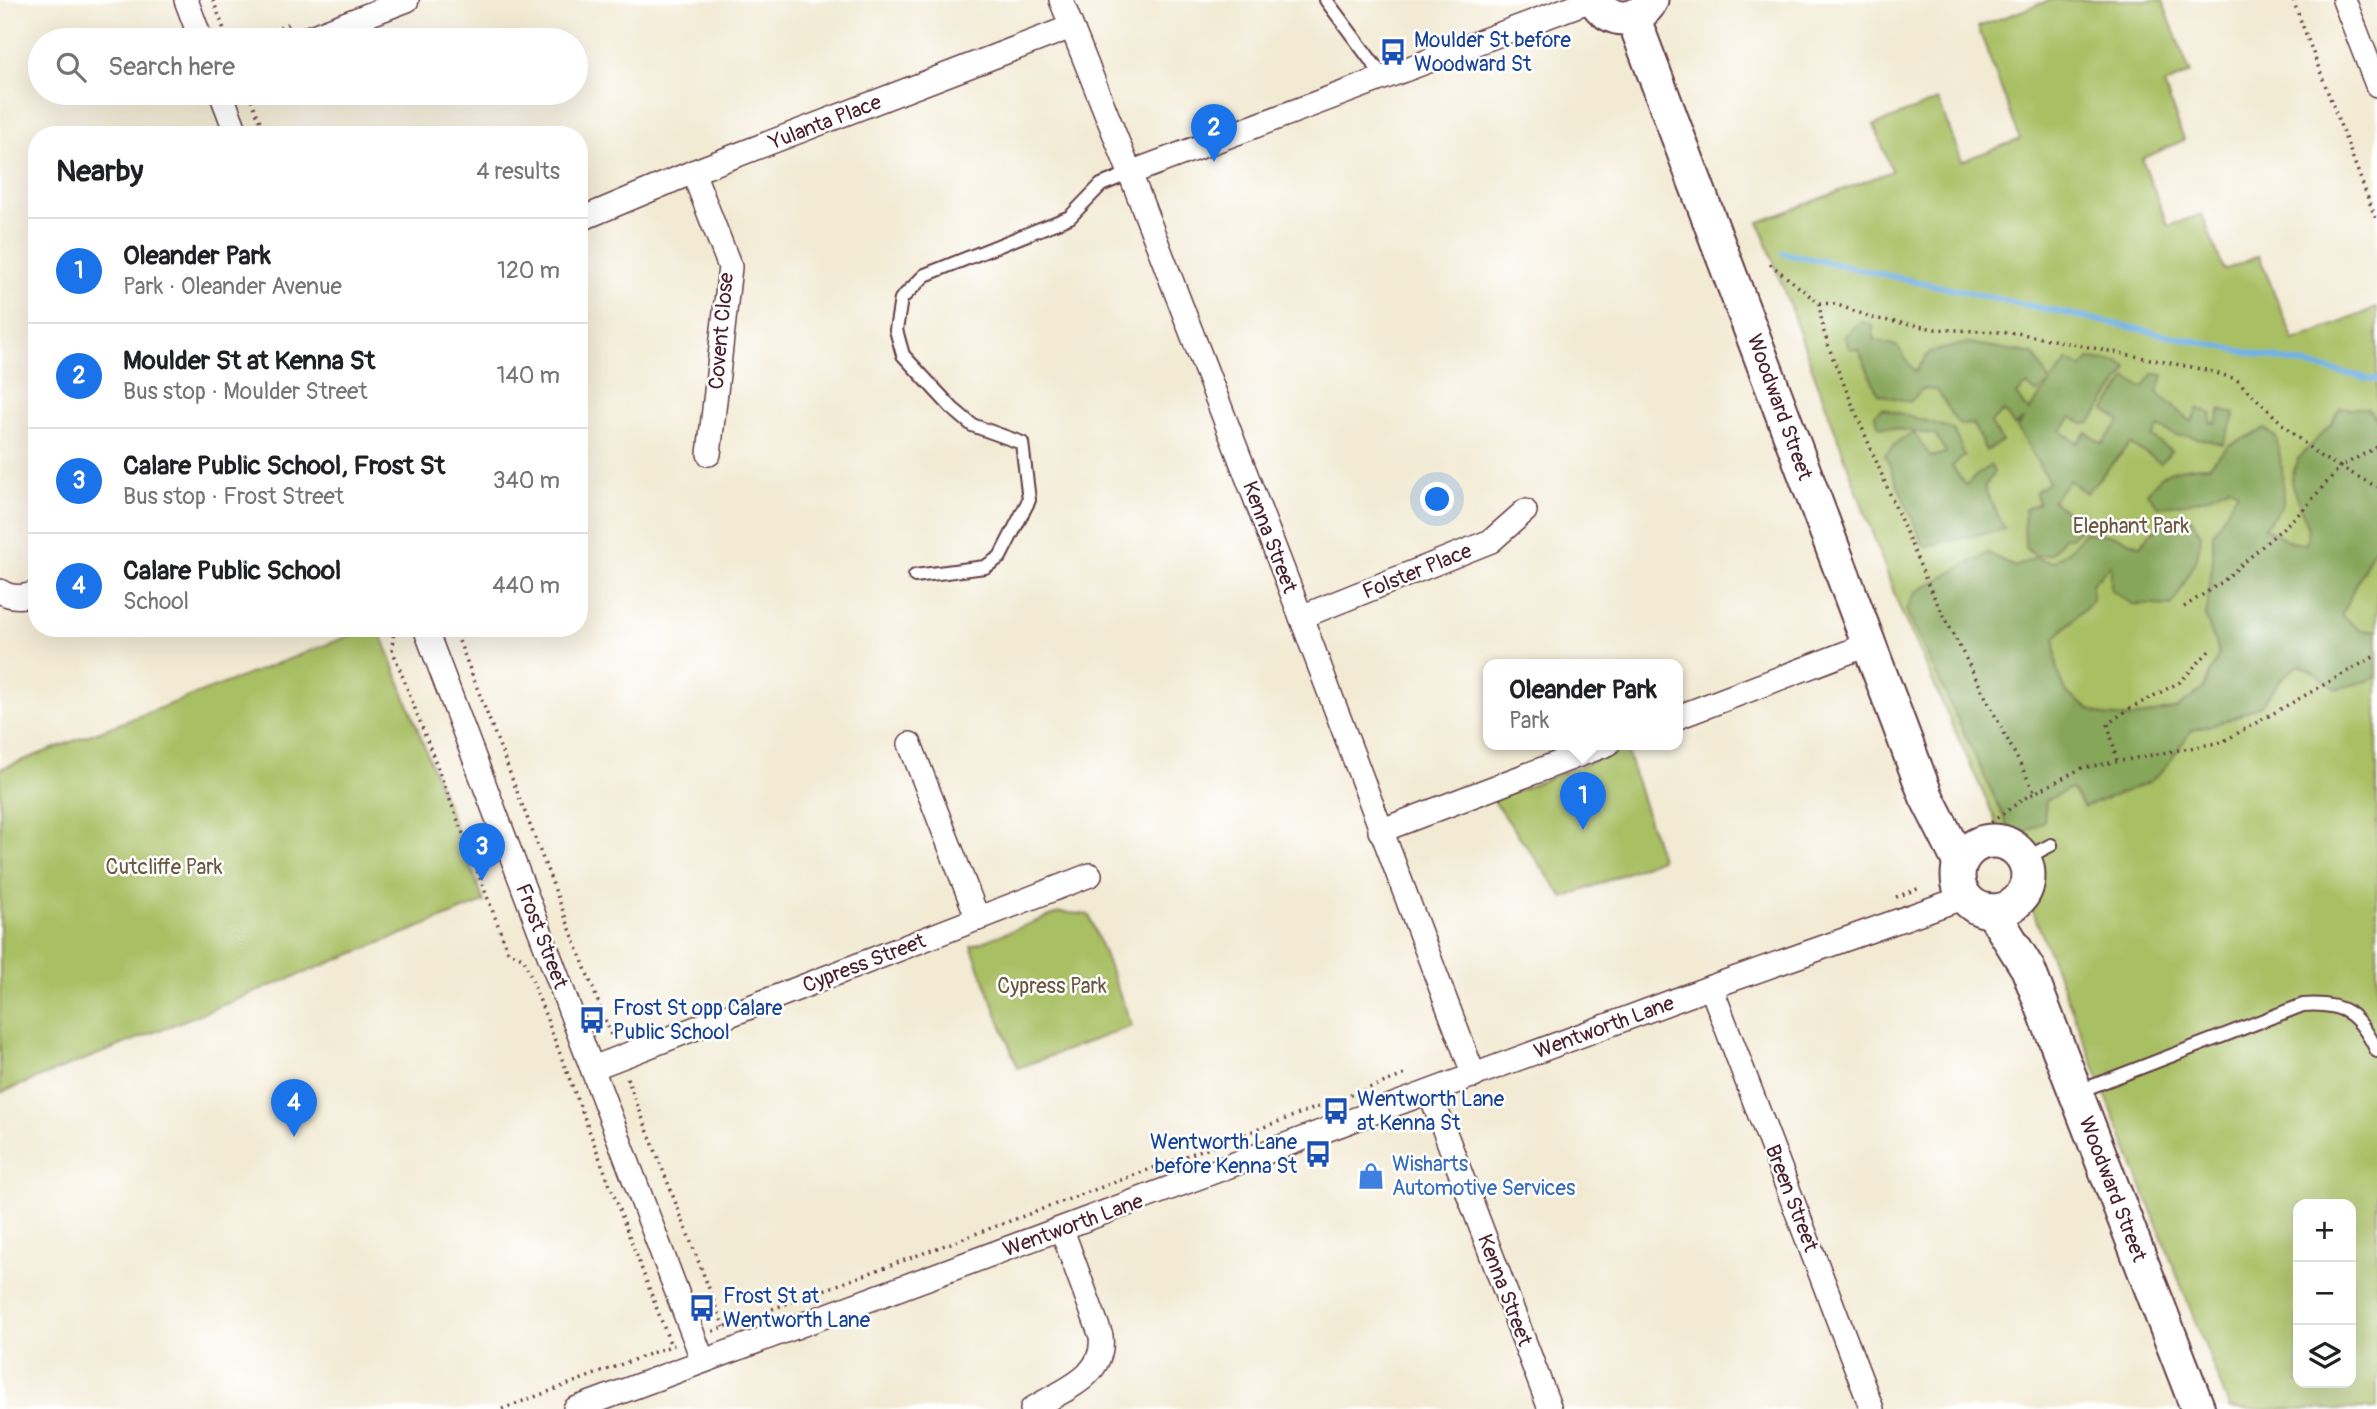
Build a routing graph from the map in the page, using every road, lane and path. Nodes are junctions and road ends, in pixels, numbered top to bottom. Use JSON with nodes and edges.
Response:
{"nodes":[{"id":1,"x":186,"y":0,"type":"edge"},
{"id":2,"x":212,"y":0,"type":"edge"},
{"id":3,"x":407,"y":0,"type":"edge"},
{"id":4,"x":1061,"y":0,"type":"edge"},
{"id":5,"x":1326,"y":0,"type":"edge"},
{"id":6,"x":1593,"y":0,"type":"edge"},
{"id":7,"x":2293,"y":0,"type":"edge"},
{"id":8,"x":2344,"y":0,"type":"edge"},
{"id":9,"x":1642,"y":9,"type":"edge"},
{"id":10,"x":1072,"y":27,"type":"junction"},
{"id":11,"x":196,"y":28,"type":"edge"},
{"id":12,"x":223,"y":28,"type":"edge"},
{"id":13,"x":334,"y":28,"type":"edge"},
{"id":14,"x":1384,"y":78,"type":"junction"},
{"id":15,"x":2377,"y":85,"type":"edge"},
{"id":16,"x":226,"y":105,"type":"edge"},
{"id":17,"x":254,"y":105,"type":"edge"},
{"id":18,"x":234,"y":126,"type":"edge"},
{"id":19,"x":262,"y":126,"type":"edge"},
{"id":20,"x":692,"y":172,"type":"junction"},
{"id":21,"x":1130,"y":173,"type":"junction"},
{"id":22,"x":588,"y":216,"type":"edge"},
{"id":23,"x":2377,"y":222,"type":"edge"},
{"id":24,"x":1770,"y":264,"type":"dead end"},
{"id":25,"x":1819,"y":303,"type":"junction"},
{"id":26,"x":2377,"y":447,"type":"edge"},
{"id":27,"x":709,"y":454,"type":"dead end"},
{"id":28,"x":2340,"y":467,"type":"junction"},
{"id":29,"x":2377,"y":487,"type":"edge"},
{"id":30,"x":1525,"y":511,"type":"dead end"},
{"id":31,"x":915,"y":576,"type":"dead end"},
{"id":32,"x":0,"y":591,"type":"edge"},
{"id":33,"x":28,"y":596,"type":"edge"},
{"id":34,"x":2184,"y":607,"type":"dead end"},
{"id":35,"x":1301,"y":617,"type":"junction"},
{"id":36,"x":393,"y":637,"type":"edge"},
{"id":37,"x":428,"y":637,"type":"edge"},
{"id":38,"x":457,"y":637,"type":"edge"},
{"id":39,"x":1867,"y":645,"type":"junction"},
{"id":40,"x":2211,"y":649,"type":"dead end"},
{"id":41,"x":2377,"y":655,"type":"edge"},
{"id":42,"x":1683,"y":716,"type":"edge"},
{"id":43,"x":910,"y":744,"type":"dead end"},
{"id":44,"x":1592,"y":750,"type":"edge"},
{"id":45,"x":2118,"y":760,"type":"junction"},
{"id":46,"x":2035,"y":793,"type":"junction"},
{"id":47,"x":1926,"y":796,"type":"junction"},
{"id":48,"x":1380,"y":831,"type":"junction"},
{"id":49,"x":1987,"y":836,"type":"junction"},
{"id":50,"x":1960,"y":863,"type":"junction"},
{"id":51,"x":1090,"y":875,"type":"dead end"},
{"id":52,"x":1993,"y":902,"type":"junction"},
{"id":53,"x":978,"y":919,"type":"junction"},
{"id":54,"x":1711,"y":987,"type":"junction"},
{"id":55,"x":2377,"y":1051,"type":"edge"},
{"id":56,"x":619,"y":1058,"type":"junction"},
{"id":57,"x":593,"y":1068,"type":"junction"},
{"id":58,"x":1407,"y":1074,"type":"dead end"},
{"id":59,"x":1474,"y":1076,"type":"junction"},
{"id":60,"x":2076,"y":1092,"type":"junction"},
{"id":61,"x":1430,"y":1093,"type":"junction"},
{"id":62,"x":1062,"y":1230,"type":"junction"},
{"id":63,"x":724,"y":1327,"type":"junction"},
{"id":64,"x":695,"y":1338,"type":"junction"},
{"id":65,"x":671,"y":1346,"type":"junction"},
{"id":66,"x":703,"y":1361,"type":"junction"},
{"id":67,"x":502,"y":1409,"type":"edge"},
{"id":68,"x":575,"y":1409,"type":"edge"},
{"id":69,"x":1032,"y":1409,"type":"edge"},
{"id":70,"x":1549,"y":1409,"type":"edge"},
{"id":71,"x":1872,"y":1409,"type":"edge"},
{"id":72,"x":2198,"y":1409,"type":"edge"}],
"edges":[{"from":1,"to":11,"type":"street"},
{"from":2,"to":12,"type":"path"},
{"from":3,"to":13,"type":"street"},
{"from":4,"to":10,"type":"street","name":"Kenna Street"},
{"from":5,"to":14,"type":"lane"},
{"from":6,"to":9,"type":"street"},
{"from":6,"to":14,"type":"street"},
{"from":7,"to":23,"type":"path"},
{"from":8,"to":15,"type":"street"},
{"from":9,"to":39,"type":"street","name":"Woodward Street"},
{"from":10,"to":20,"type":"street","name":"Yulanta Place"},
{"from":10,"to":21,"type":"street","name":"Kenna Street"},
{"from":14,"to":21,"type":"street"},
{"from":16,"to":18,"type":"street"},
{"from":17,"to":19,"type":"path"},
{"from":20,"to":22,"type":"street","name":"Yulanta Place"},
{"from":20,"to":27,"type":"street","name":"Covent Close"},
{"from":21,"to":31,"type":"lane"},
{"from":21,"to":35,"type":"street","name":"Kenna Street"},
{"from":24,"to":25,"type":"path"},
{"from":25,"to":28,"type":"path"},
{"from":25,"to":46,"type":"path"},
{"from":26,"to":28,"type":"path"},
{"from":28,"to":29,"type":"path"},
{"from":28,"to":34,"type":"path"},
{"from":30,"to":35,"type":"street","name":"Folster Place"},
{"from":32,"to":33,"type":"street"},
{"from":35,"to":48,"type":"street","name":"Kenna Street"},
{"from":36,"to":65,"type":"path"},
{"from":37,"to":57,"type":"street","name":"Frost Street"},
{"from":38,"to":56,"type":"path"},
{"from":39,"to":42,"type":"street"},
{"from":39,"to":47,"type":"street","name":"Woodward Street"},
{"from":40,"to":45,"type":"path"},
{"from":41,"to":45,"type":"path"},
{"from":43,"to":53,"type":"street"},
{"from":44,"to":48,"type":"street"},
{"from":45,"to":46,"type":"path"},
{"from":46,"to":49,"type":"path"},
{"from":47,"to":49,"type":"street"},
{"from":47,"to":50,"type":"street","name":"Woodward Street"},
{"from":48,"to":59,"type":"street","name":"Kenna Street"},
{"from":49,"to":50,"type":"street"},
{"from":49,"to":52,"type":"street"},
{"from":50,"to":52,"type":"street","name":"Woodward Street"},
{"from":51,"to":53,"type":"street","name":"Cypress Street"},
{"from":52,"to":54,"type":"street","name":"Wentworth Lane"},
{"from":52,"to":60,"type":"street","name":"Woodward Street"},
{"from":53,"to":56,"type":"street","name":"Cypress Street"},
{"from":54,"to":59,"type":"street","name":"Wentworth Lane"},
{"from":54,"to":71,"type":"street","name":"Breen Street"},
{"from":55,"to":60,"type":"lane"},
{"from":56,"to":57,"type":"street","name":"Cypress Street"},
{"from":56,"to":63,"type":"path"},
{"from":57,"to":64,"type":"street","name":"Frost Street"},
{"from":58,"to":63,"type":"path"},
{"from":59,"to":61,"type":"street","name":"Wentworth Lane"},
{"from":60,"to":72,"type":"street","name":"Woodward Street"},
{"from":61,"to":62,"type":"street","name":"Wentworth Lane"},
{"from":61,"to":70,"type":"street","name":"Kenna Street"},
{"from":62,"to":66,"type":"street","name":"Wentworth Lane"},
{"from":62,"to":69,"type":"street"},
{"from":63,"to":64,"type":"path"},
{"from":64,"to":65,"type":"path"},
{"from":64,"to":66,"type":"street","name":"Frost Street"},
{"from":65,"to":67,"type":"path"},
{"from":66,"to":68,"type":"street","name":"Wentworth Lane"}]}
